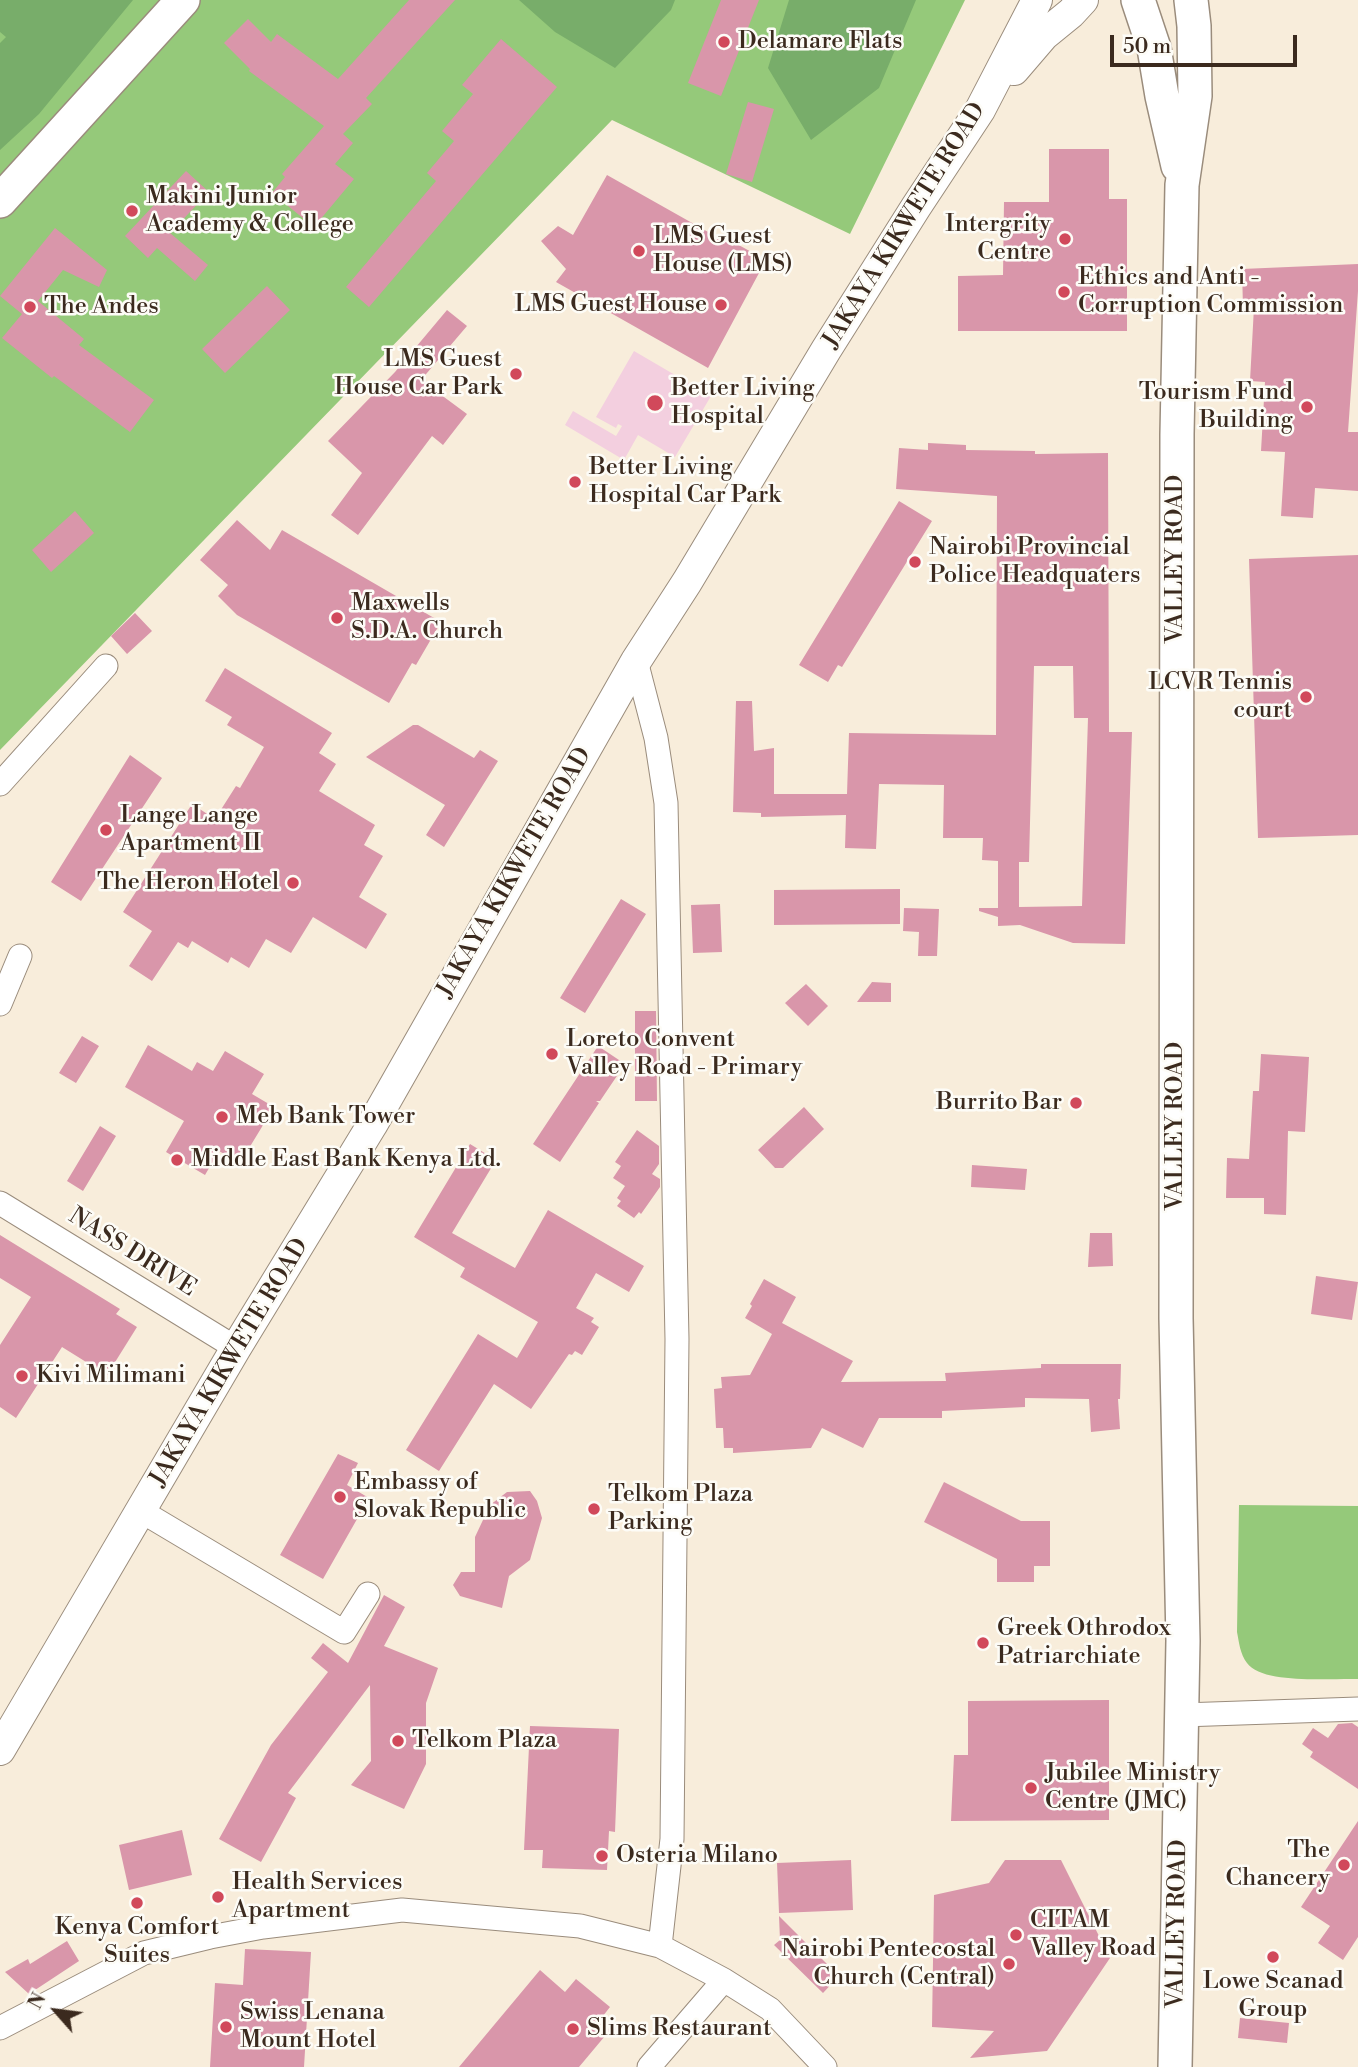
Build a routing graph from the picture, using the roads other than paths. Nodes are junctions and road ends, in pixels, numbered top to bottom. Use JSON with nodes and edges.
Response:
{"nodes":[{"id":1,"x":183,"y":0,"type":"edge"},
{"id":2,"x":1037,"y":0,"type":"edge"},
{"id":3,"x":1083,"y":0,"type":"edge"},
{"id":4,"x":1138,"y":0,"type":"edge"},
{"id":5,"x":1191,"y":0,"type":"edge"},
{"id":6,"x":980,"y":110,"type":"junction"},
{"id":7,"x":1182,"y":185,"type":"junction"},
{"id":8,"x":0,"y":201,"type":"edge"},
{"id":9,"x":636,"y":661,"type":"junction"},
{"id":10,"x":106,"y":666,"type":"dead end"},
{"id":11,"x":0,"y":785,"type":"edge"},
{"id":12,"x":20,"y":956,"type":"dead end"},
{"id":13,"x":0,"y":1004,"type":"edge"},
{"id":14,"x":0,"y":1203,"type":"edge"},
{"id":15,"x":236,"y":1348,"type":"junction"},
{"id":16,"x":141,"y":1511,"type":"junction"},
{"id":17,"x":368,"y":1594,"type":"dead end"},
{"id":18,"x":1358,"y":1709,"type":"edge"},
{"id":19,"x":1188,"y":1714,"type":"junction"},
{"id":20,"x":0,"y":1751,"type":"edge"},
{"id":21,"x":660,"y":1946,"type":"junction"},
{"id":22,"x":724,"y":1980,"type":"junction"},
{"id":23,"x":0,"y":2028,"type":"edge"},
{"id":24,"x":649,"y":2067,"type":"edge"},
{"id":25,"x":825,"y":2067,"type":"edge"},
{"id":26,"x":1175,"y":2067,"type":"edge"}],
"edges":[{"from":1,"to":8,"type":"main road"},
{"from":2,"to":6,"type":"street","name":"JAKAYA KIKWETE ROAD"},
{"from":3,"to":6,"type":"street"},
{"from":4,"to":7,"type":"main road","name":"VALLEY ROAD"},
{"from":5,"to":7,"type":"main road","name":"VALLEY ROAD"},
{"from":6,"to":9,"type":"street","name":"JAKAYA KIKWETE ROAD"},
{"from":7,"to":19,"type":"main road","name":"VALLEY ROAD"},
{"from":9,"to":15,"type":"street","name":"JAKAYA KIKWETE ROAD"},
{"from":9,"to":21,"type":"street"},
{"from":10,"to":11,"type":"street"},
{"from":12,"to":13,"type":"street"},
{"from":14,"to":15,"type":"street","name":"NASS DRIVE"},
{"from":15,"to":16,"type":"street","name":"JAKAYA KIKWETE ROAD"},
{"from":16,"to":17,"type":"street"},
{"from":16,"to":20,"type":"street","name":"JAKAYA KIKWETE ROAD"},
{"from":18,"to":19,"type":"street"},
{"from":19,"to":26,"type":"main road","name":"VALLEY ROAD"},
{"from":21,"to":22,"type":"street"},
{"from":21,"to":23,"type":"street"},
{"from":22,"to":24,"type":"street"},
{"from":22,"to":25,"type":"street"}]}
